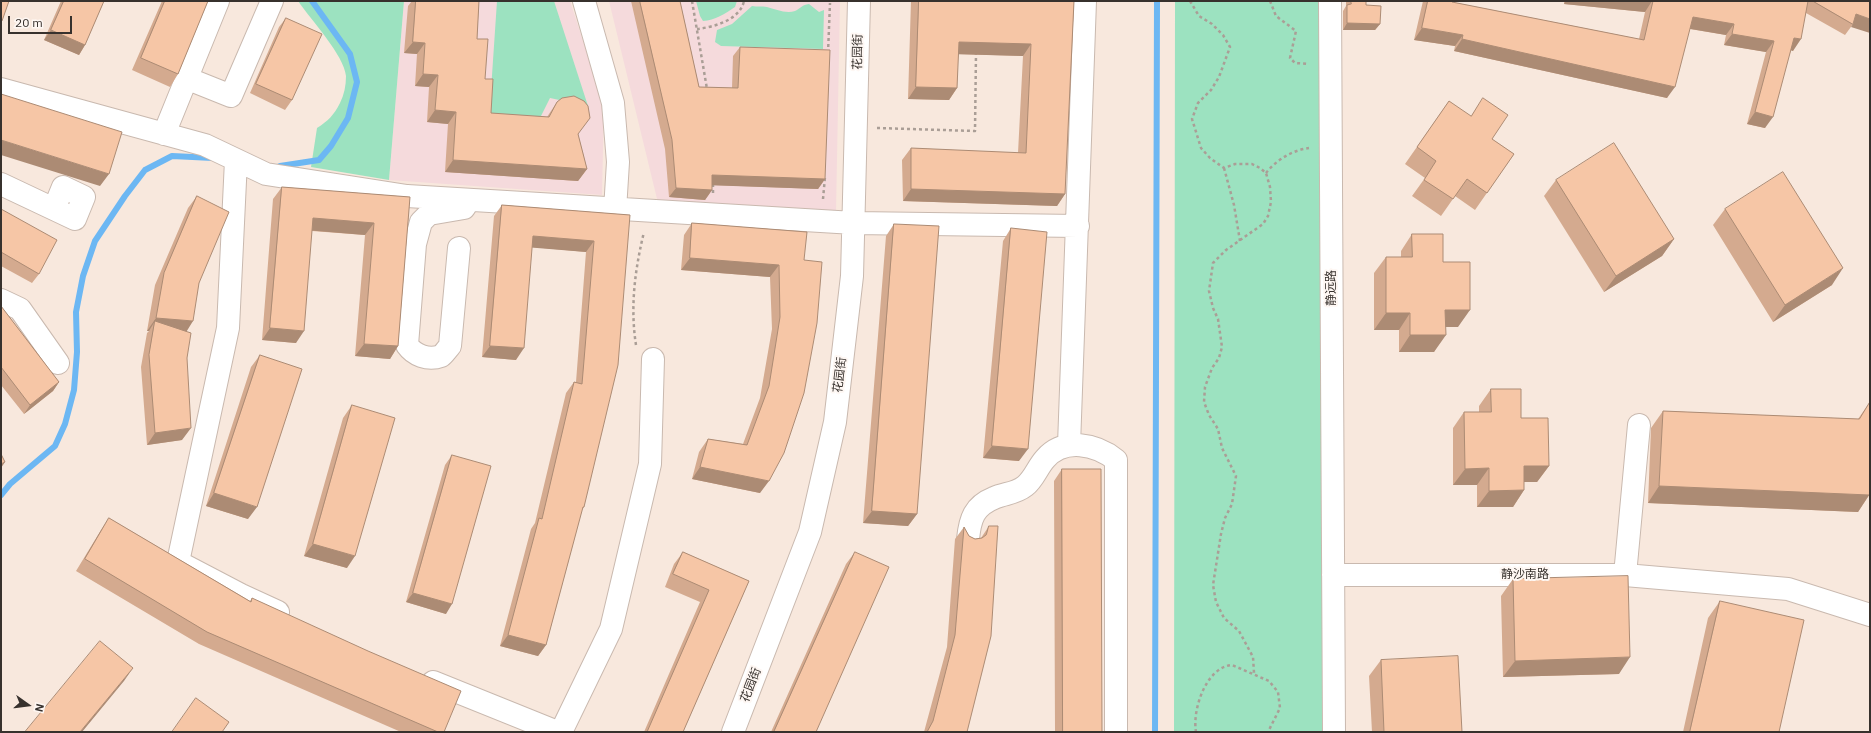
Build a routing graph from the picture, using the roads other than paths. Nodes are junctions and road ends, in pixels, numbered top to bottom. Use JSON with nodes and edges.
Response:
{"nodes":[{"id":1,"x":218,"y":1,"type":"edge"},
{"id":2,"x":272,"y":1,"type":"edge"},
{"id":3,"x":584,"y":1,"type":"edge"},
{"id":4,"x":859,"y":1,"type":"edge"},
{"id":5,"x":1085,"y":1,"type":"edge"},
{"id":6,"x":1330,"y":1,"type":"edge"},
{"id":7,"x":186,"y":78,"type":"junction"},
{"id":8,"x":1,"y":89,"type":"edge"},
{"id":9,"x":164,"y":134,"type":"junction"},
{"id":10,"x":236,"y":160,"type":"junction"},
{"id":11,"x":1,"y":184,"type":"edge"},
{"id":12,"x":469,"y":200,"type":"junction"},
{"id":13,"x":54,"y":209,"type":"dead end"},
{"id":14,"x":615,"y":210,"type":"junction"},
{"id":15,"x":854,"y":223,"type":"junction"},
{"id":16,"x":1078,"y":226,"type":"junction"},
{"id":17,"x":459,"y":248,"type":"dead end"},
{"id":18,"x":1,"y":300,"type":"edge"},
{"id":19,"x":645,"y":355,"type":"road end"},
{"id":20,"x":58,"y":363,"type":"dead end"},
{"id":21,"x":1639,"y":425,"type":"dead end"},
{"id":22,"x":1069,"y":445,"type":"junction"},
{"id":23,"x":968,"y":539,"type":"edge"},
{"id":24,"x":1332,"y":575,"type":"junction"},
{"id":25,"x":1626,"y":575,"type":"junction"},
{"id":26,"x":1870,"y":615,"type":"edge"},
{"id":27,"x":295,"y":620,"type":"edge"},
{"id":28,"x":418,"y":675,"type":"edge"},
{"id":29,"x":557,"y":732,"type":"edge"},
{"id":30,"x":561,"y":732,"type":"edge"},
{"id":31,"x":733,"y":732,"type":"edge"},
{"id":32,"x":1116,"y":732,"type":"edge"},
{"id":33,"x":1334,"y":732,"type":"edge"}],
"edges":[{"from":1,"to":7,"type":"street"},
{"from":2,"to":7,"type":"street"},
{"from":3,"to":14,"type":"street"},
{"from":4,"to":15,"type":"street","name":"花园街"},
{"from":5,"to":16,"type":"street"},
{"from":6,"to":24,"type":"street","name":"静远路"},
{"from":7,"to":9,"type":"street"},
{"from":8,"to":9,"type":"street"},
{"from":9,"to":10,"type":"street"},
{"from":10,"to":12,"type":"street"},
{"from":10,"to":27,"type":"street"},
{"from":11,"to":13,"type":"street"},
{"from":12,"to":14,"type":"street"},
{"from":12,"to":17,"type":"street"},
{"from":14,"to":15,"type":"street"},
{"from":15,"to":16,"type":"street"},
{"from":15,"to":31,"type":"street","name":"花园街"},
{"from":16,"to":22,"type":"street"},
{"from":18,"to":20,"type":"street"},
{"from":19,"to":30,"type":"street"},
{"from":21,"to":25,"type":"street"},
{"from":22,"to":23,"type":"street"},
{"from":22,"to":32,"type":"street"},
{"from":24,"to":25,"type":"street","name":"静沙南路"},
{"from":24,"to":33,"type":"street"},
{"from":25,"to":26,"type":"street","name":"静沙南路"},
{"from":28,"to":29,"type":"street"}]}
